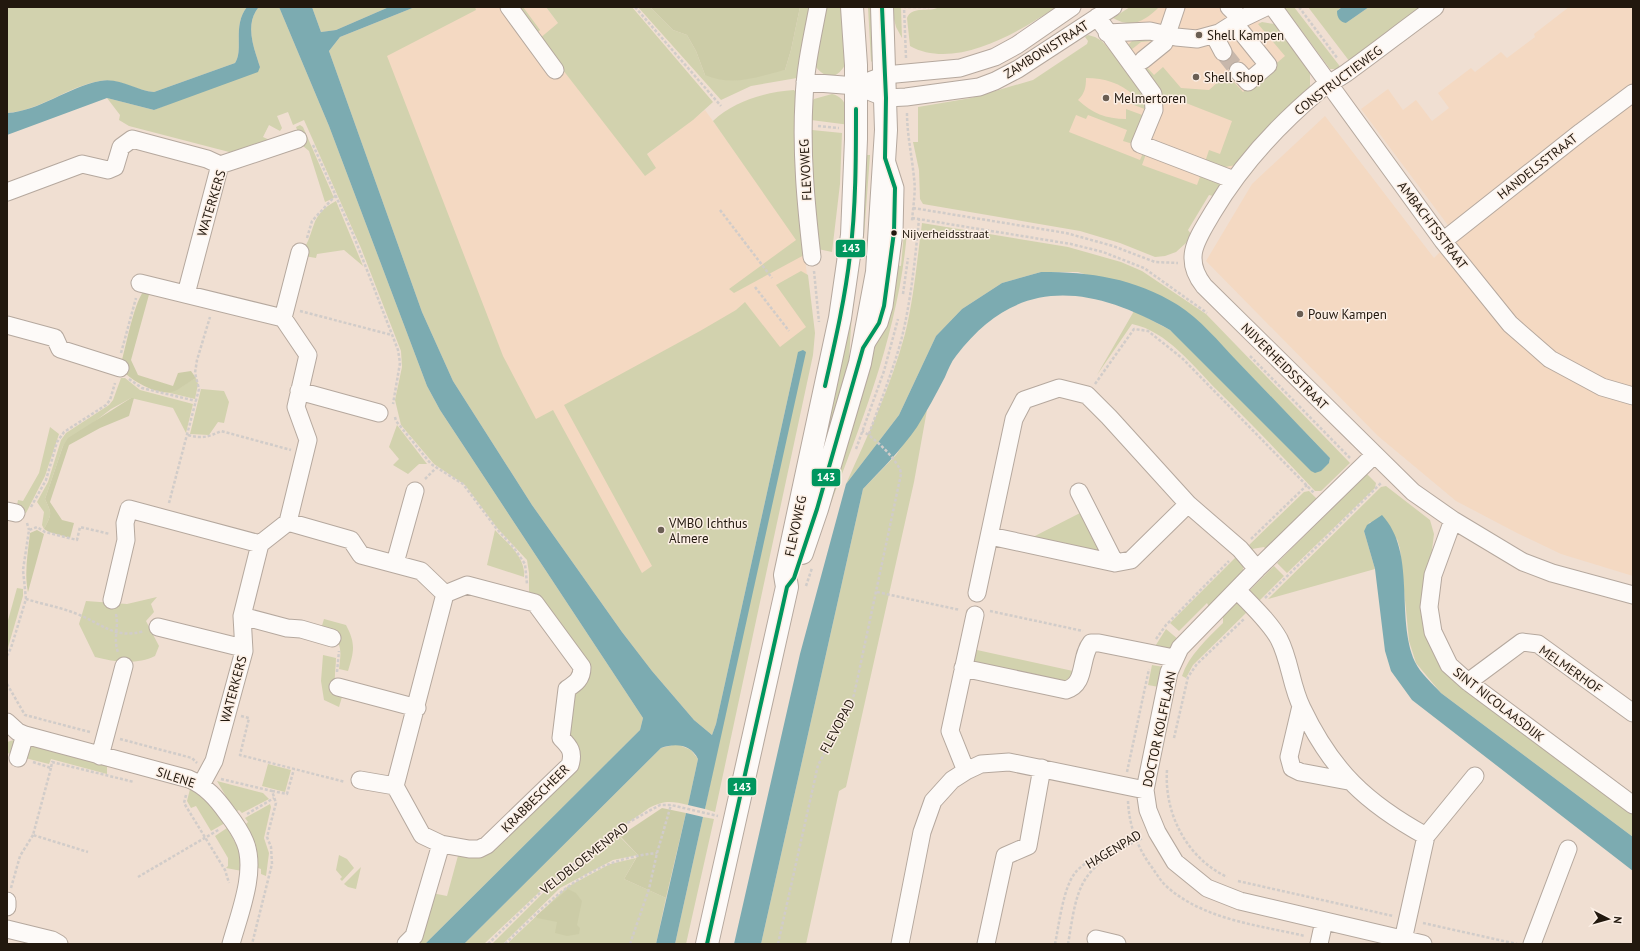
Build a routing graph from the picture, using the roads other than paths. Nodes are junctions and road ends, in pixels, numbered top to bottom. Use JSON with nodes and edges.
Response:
{"nodes":[{"id":1,"x":509,"y":7,"type":"edge"},
{"id":2,"x":818,"y":7,"type":"edge"},
{"id":3,"x":852,"y":7,"type":"edge"},
{"id":4,"x":882,"y":7,"type":"edge"},
{"id":5,"x":1072,"y":7,"type":"edge"},
{"id":6,"x":1113,"y":7,"type":"edge"},
{"id":7,"x":1176,"y":7,"type":"edge"},
{"id":8,"x":1229,"y":7,"type":"edge"},
{"id":9,"x":1266,"y":7,"type":"edge"},
{"id":10,"x":1272,"y":7,"type":"edge"},
{"id":11,"x":1435,"y":7,"type":"edge"},
{"id":12,"x":1097,"y":17,"type":"junction"},
{"id":13,"x":1238,"y":22,"type":"junction"},
{"id":14,"x":1107,"y":33,"type":"junction"},
{"id":15,"x":1167,"y":34,"type":"junction"},
{"id":16,"x":1214,"y":35,"type":"junction"},
{"id":17,"x":1223,"y":52,"type":"tunnel mouth"},
{"id":18,"x":1143,"y":60,"type":"dead end"},
{"id":19,"x":555,"y":70,"type":"dead end"},
{"id":20,"x":1238,"y":71,"type":"tunnel mouth"},
{"id":21,"x":885,"y":75,"type":"junction"},
{"id":22,"x":805,"y":82,"type":"junction"},
{"id":23,"x":1329,"y":84,"type":"junction"},
{"id":24,"x":856,"y":86,"type":"junction"},
{"id":25,"x":1633,"y":93,"type":"edge"},
{"id":26,"x":886,"y":98,"type":"junction"},
{"id":27,"x":305,"y":141,"type":"road end"},
{"id":28,"x":220,"y":165,"type":"junction"},
{"id":29,"x":1234,"y":180,"type":"junction"},
{"id":30,"x":7,"y":192,"type":"edge"},
{"id":31,"x":1443,"y":241,"type":"junction"},
{"id":32,"x":300,"y":252,"type":"road end"},
{"id":33,"x":812,"y":258,"type":"dead end"},
{"id":34,"x":1192,"y":264,"type":"joint"},
{"id":35,"x":140,"y":283,"type":"road end"},
{"id":36,"x":186,"y":294,"type":"junction"},
{"id":37,"x":285,"y":313,"type":"junction"},
{"id":38,"x":7,"y":325,"type":"edge"},
{"id":39,"x":119,"y":370,"type":"road end"},
{"id":40,"x":299,"y":391,"type":"junction"},
{"id":41,"x":1633,"y":396,"type":"edge"},
{"id":42,"x":389,"y":412,"type":"road end"},
{"id":43,"x":1374,"y":455,"type":"junction"},
{"id":44,"x":414,"y":491,"type":"dead end"},
{"id":45,"x":1079,"y":492,"type":"dead end"},
{"id":46,"x":1188,"y":504,"type":"junction"},
{"id":47,"x":1453,"y":520,"type":"junction"},
{"id":48,"x":288,"y":522,"type":"junction"},
{"id":49,"x":803,"y":527,"type":"junction"},
{"id":50,"x":990,"y":536,"type":"junction"},
{"id":51,"x":260,"y":544,"type":"junction"},
{"id":52,"x":395,"y":563,"type":"junction"},
{"id":53,"x":1115,"y":564,"type":"junction"},
{"id":54,"x":1257,"y":569,"type":"junction"},
{"id":55,"x":1237,"y":590,"type":"junction"},
{"id":56,"x":978,"y":593,"type":"dead end"},
{"id":57,"x":445,"y":594,"type":"junction"},
{"id":58,"x":1633,"y":595,"type":"edge"},
{"id":59,"x":112,"y":600,"type":"road end"},
{"id":60,"x":974,"y":611,"type":"road end"},
{"id":61,"x":242,"y":616,"type":"junction"},
{"id":62,"x":158,"y":627,"type":"road end"},
{"id":63,"x":332,"y":638,"type":"road end"},
{"id":64,"x":244,"y":648,"type":"junction"},
{"id":65,"x":1174,"y":658,"type":"junction"},
{"id":66,"x":124,"y":666,"type":"road end"},
{"id":67,"x":964,"y":668,"type":"junction"},
{"id":68,"x":1468,"y":682,"type":"junction"},
{"id":69,"x":338,"y":687,"type":"road end"},
{"id":70,"x":1301,"y":706,"type":"junction"},
{"id":71,"x":417,"y":708,"type":"junction"},
{"id":72,"x":1633,"y":714,"type":"edge"},
{"id":73,"x":13,"y":729,"type":"edge"},
{"id":74,"x":100,"y":756,"type":"junction"},
{"id":75,"x":18,"y":758,"type":"road end"},
{"id":76,"x":1042,"y":768,"type":"junction"},
{"id":77,"x":966,"y":770,"type":"junction"},
{"id":78,"x":1475,"y":776,"type":"dead end"},
{"id":79,"x":354,"y":781,"type":"road end"},
{"id":80,"x":1348,"y":781,"type":"junction"},
{"id":81,"x":201,"y":785,"type":"junction"},
{"id":82,"x":395,"y":786,"type":"junction"},
{"id":83,"x":1145,"y":790,"type":"junction"},
{"id":84,"x":1633,"y":805,"type":"edge"},
{"id":85,"x":1426,"y":836,"type":"junction"},
{"id":86,"x":441,"y":844,"type":"junction"},
{"id":87,"x":1568,"y":849,"type":"dead end"},
{"id":88,"x":9,"y":894,"type":"edge"},
{"id":89,"x":7,"y":906,"type":"edge"},
{"id":90,"x":1324,"y":920,"type":"junction"},
{"id":91,"x":7,"y":929,"type":"edge"},
{"id":92,"x":1096,"y":939,"type":"dead end"},
{"id":93,"x":1403,"y":940,"type":"junction"},
{"id":94,"x":1319,"y":942,"type":"edge"},
{"id":95,"x":59,"y":944,"type":"edge"},
{"id":96,"x":231,"y":944,"type":"edge"},
{"id":97,"x":406,"y":944,"type":"edge"},
{"id":98,"x":707,"y":944,"type":"edge"},
{"id":99,"x":900,"y":944,"type":"edge"},
{"id":100,"x":986,"y":944,"type":"edge"},
{"id":101,"x":1117,"y":944,"type":"edge"},
{"id":102,"x":1423,"y":944,"type":"edge"},
{"id":103,"x":1532,"y":944,"type":"edge"}],
"edges":[{"from":1,"to":19,"type":"street"},
{"from":2,"to":22,"type":"street","name":"FLEVOWEG"},
{"from":3,"to":24,"type":"main road","name":"FLEVOWEG"},
{"from":4,"to":21,"type":"main road","name":"FLEVOWEG"},
{"from":5,"to":21,"type":"street","name":"ZAMBONISTRAAT"},
{"from":6,"to":12,"type":"street","name":"ZAMBONISTRAAT"},
{"from":7,"to":15,"type":"street"},
{"from":8,"to":13,"type":"street"},
{"from":9,"to":13,"type":"street"},
{"from":10,"to":23,"type":"street","name":"AMBACHTSSTRAAT"},
{"from":11,"to":23,"type":"street","name":"CONSTRUCTIEWEG"},
{"from":12,"to":14,"type":"street"},
{"from":12,"to":26,"type":"street","name":"ZAMBONISTRAAT"},
{"from":13,"to":16,"type":"street"},
{"from":13,"to":20,"type":"street"},
{"from":14,"to":15,"type":"street"},
{"from":14,"to":29,"type":"street"},
{"from":15,"to":16,"type":"street"},
{"from":15,"to":18,"type":"street"},
{"from":16,"to":17,"type":"street"},
{"from":21,"to":24,"type":"street","name":"ZAMBONISTRAAT"},
{"from":21,"to":26,"type":"main road","name":"FLEVOWEG"},
{"from":22,"to":24,"type":"street"},
{"from":22,"to":33,"type":"street","name":"FLEVOWEG"},
{"from":23,"to":29,"type":"street","name":"CONSTRUCTIEWEG"},
{"from":23,"to":31,"type":"street","name":"AMBACHTSSTRAAT"},
{"from":24,"to":26,"type":"street","name":"ZAMBONISTRAAT"},
{"from":24,"to":49,"type":"main road","name":"FLEVOWEG"},
{"from":25,"to":31,"type":"street","name":"HANDELSSTRAAT"},
{"from":26,"to":49,"type":"main road","name":"FLEVOWEG"},
{"from":27,"to":28,"type":"street","name":"WATERKERS"},
{"from":28,"to":30,"type":"street"},
{"from":28,"to":36,"type":"street","name":"WATERKERS"},
{"from":29,"to":34,"type":"street","name":"CONSTRUCTIEWEG"},
{"from":31,"to":41,"type":"street","name":"AMBACHTSSTRAAT"},
{"from":32,"to":37,"type":"street"},
{"from":34,"to":43,"type":"street","name":"NIJVERHEIDSSTRAAT"},
{"from":35,"to":36,"type":"street"},
{"from":36,"to":37,"type":"street"},
{"from":37,"to":40,"type":"street"},
{"from":38,"to":39,"type":"street"},
{"from":40,"to":42,"type":"street"},
{"from":40,"to":48,"type":"street"},
{"from":43,"to":47,"type":"street","name":"NIJVERHEIDSSTRAAT"},
{"from":43,"to":54,"type":"street","name":"DOCTOR KOLFFLAAN"},
{"from":44,"to":52,"type":"street"},
{"from":45,"to":53,"type":"street"},
{"from":46,"to":50,"type":"street"},
{"from":46,"to":53,"type":"street"},
{"from":46,"to":54,"type":"street"},
{"from":47,"to":58,"type":"street","name":"NIJVERHEIDSSTRAAT"},
{"from":47,"to":68,"type":"street","name":"SINT NICOLAASDIJK"},
{"from":48,"to":51,"type":"street"},
{"from":48,"to":52,"type":"street"},
{"from":49,"to":98,"type":"main road","name":"FLEVOWEG"},
{"from":50,"to":53,"type":"street"},
{"from":50,"to":56,"type":"street"},
{"from":51,"to":59,"type":"street"},
{"from":51,"to":61,"type":"street","name":"WATERKERS"},
{"from":52,"to":57,"type":"street"},
{"from":54,"to":55,"type":"street","name":"DOCTOR KOLFFLAAN"},
{"from":55,"to":65,"type":"street","name":"DOCTOR KOLFFLAAN"},
{"from":55,"to":70,"type":"street"},
{"from":57,"to":71,"type":"street"},
{"from":57,"to":86,"type":"street","name":"KRABBESCHEER"},
{"from":60,"to":67,"type":"street"},
{"from":61,"to":63,"type":"street"},
{"from":61,"to":64,"type":"street","name":"WATERKERS"},
{"from":62,"to":64,"type":"street"},
{"from":64,"to":81,"type":"street","name":"WATERKERS"},
{"from":65,"to":67,"type":"street"},
{"from":65,"to":83,"type":"street","name":"DOCTOR KOLFFLAAN"},
{"from":66,"to":74,"type":"street"},
{"from":67,"to":77,"type":"street"},
{"from":68,"to":72,"type":"street","name":"MELMERHOF"},
{"from":68,"to":84,"type":"street","name":"SINT NICOLAASDIJK"},
{"from":69,"to":71,"type":"street"},
{"from":70,"to":80,"type":"street"},
{"from":70,"to":80,"type":"street"},
{"from":71,"to":82,"type":"street"},
{"from":73,"to":74,"type":"street","name":"SILENE"},
{"from":73,"to":75,"type":"street"},
{"from":74,"to":81,"type":"street","name":"SILENE"},
{"from":76,"to":77,"type":"street"},
{"from":76,"to":83,"type":"street"},
{"from":76,"to":100,"type":"street"},
{"from":77,"to":99,"type":"street"},
{"from":78,"to":85,"type":"street"},
{"from":79,"to":82,"type":"street"},
{"from":80,"to":85,"type":"street"},
{"from":81,"to":96,"type":"street","name":"SILENE"},
{"from":82,"to":86,"type":"street","name":"KRABBESCHEER"},
{"from":83,"to":90,"type":"street","name":"DOCTOR KOLFFLAAN"},
{"from":85,"to":93,"type":"street"},
{"from":86,"to":97,"type":"street"},
{"from":87,"to":103,"type":"street"},
{"from":88,"to":89,"type":"street"},
{"from":90,"to":93,"type":"street","name":"DOCTOR KOLFFLAAN"},
{"from":90,"to":94,"type":"street"},
{"from":91,"to":95,"type":"street"},
{"from":92,"to":101,"type":"street"},
{"from":93,"to":102,"type":"street","name":"DOCTOR KOLFFLAAN"}]}
